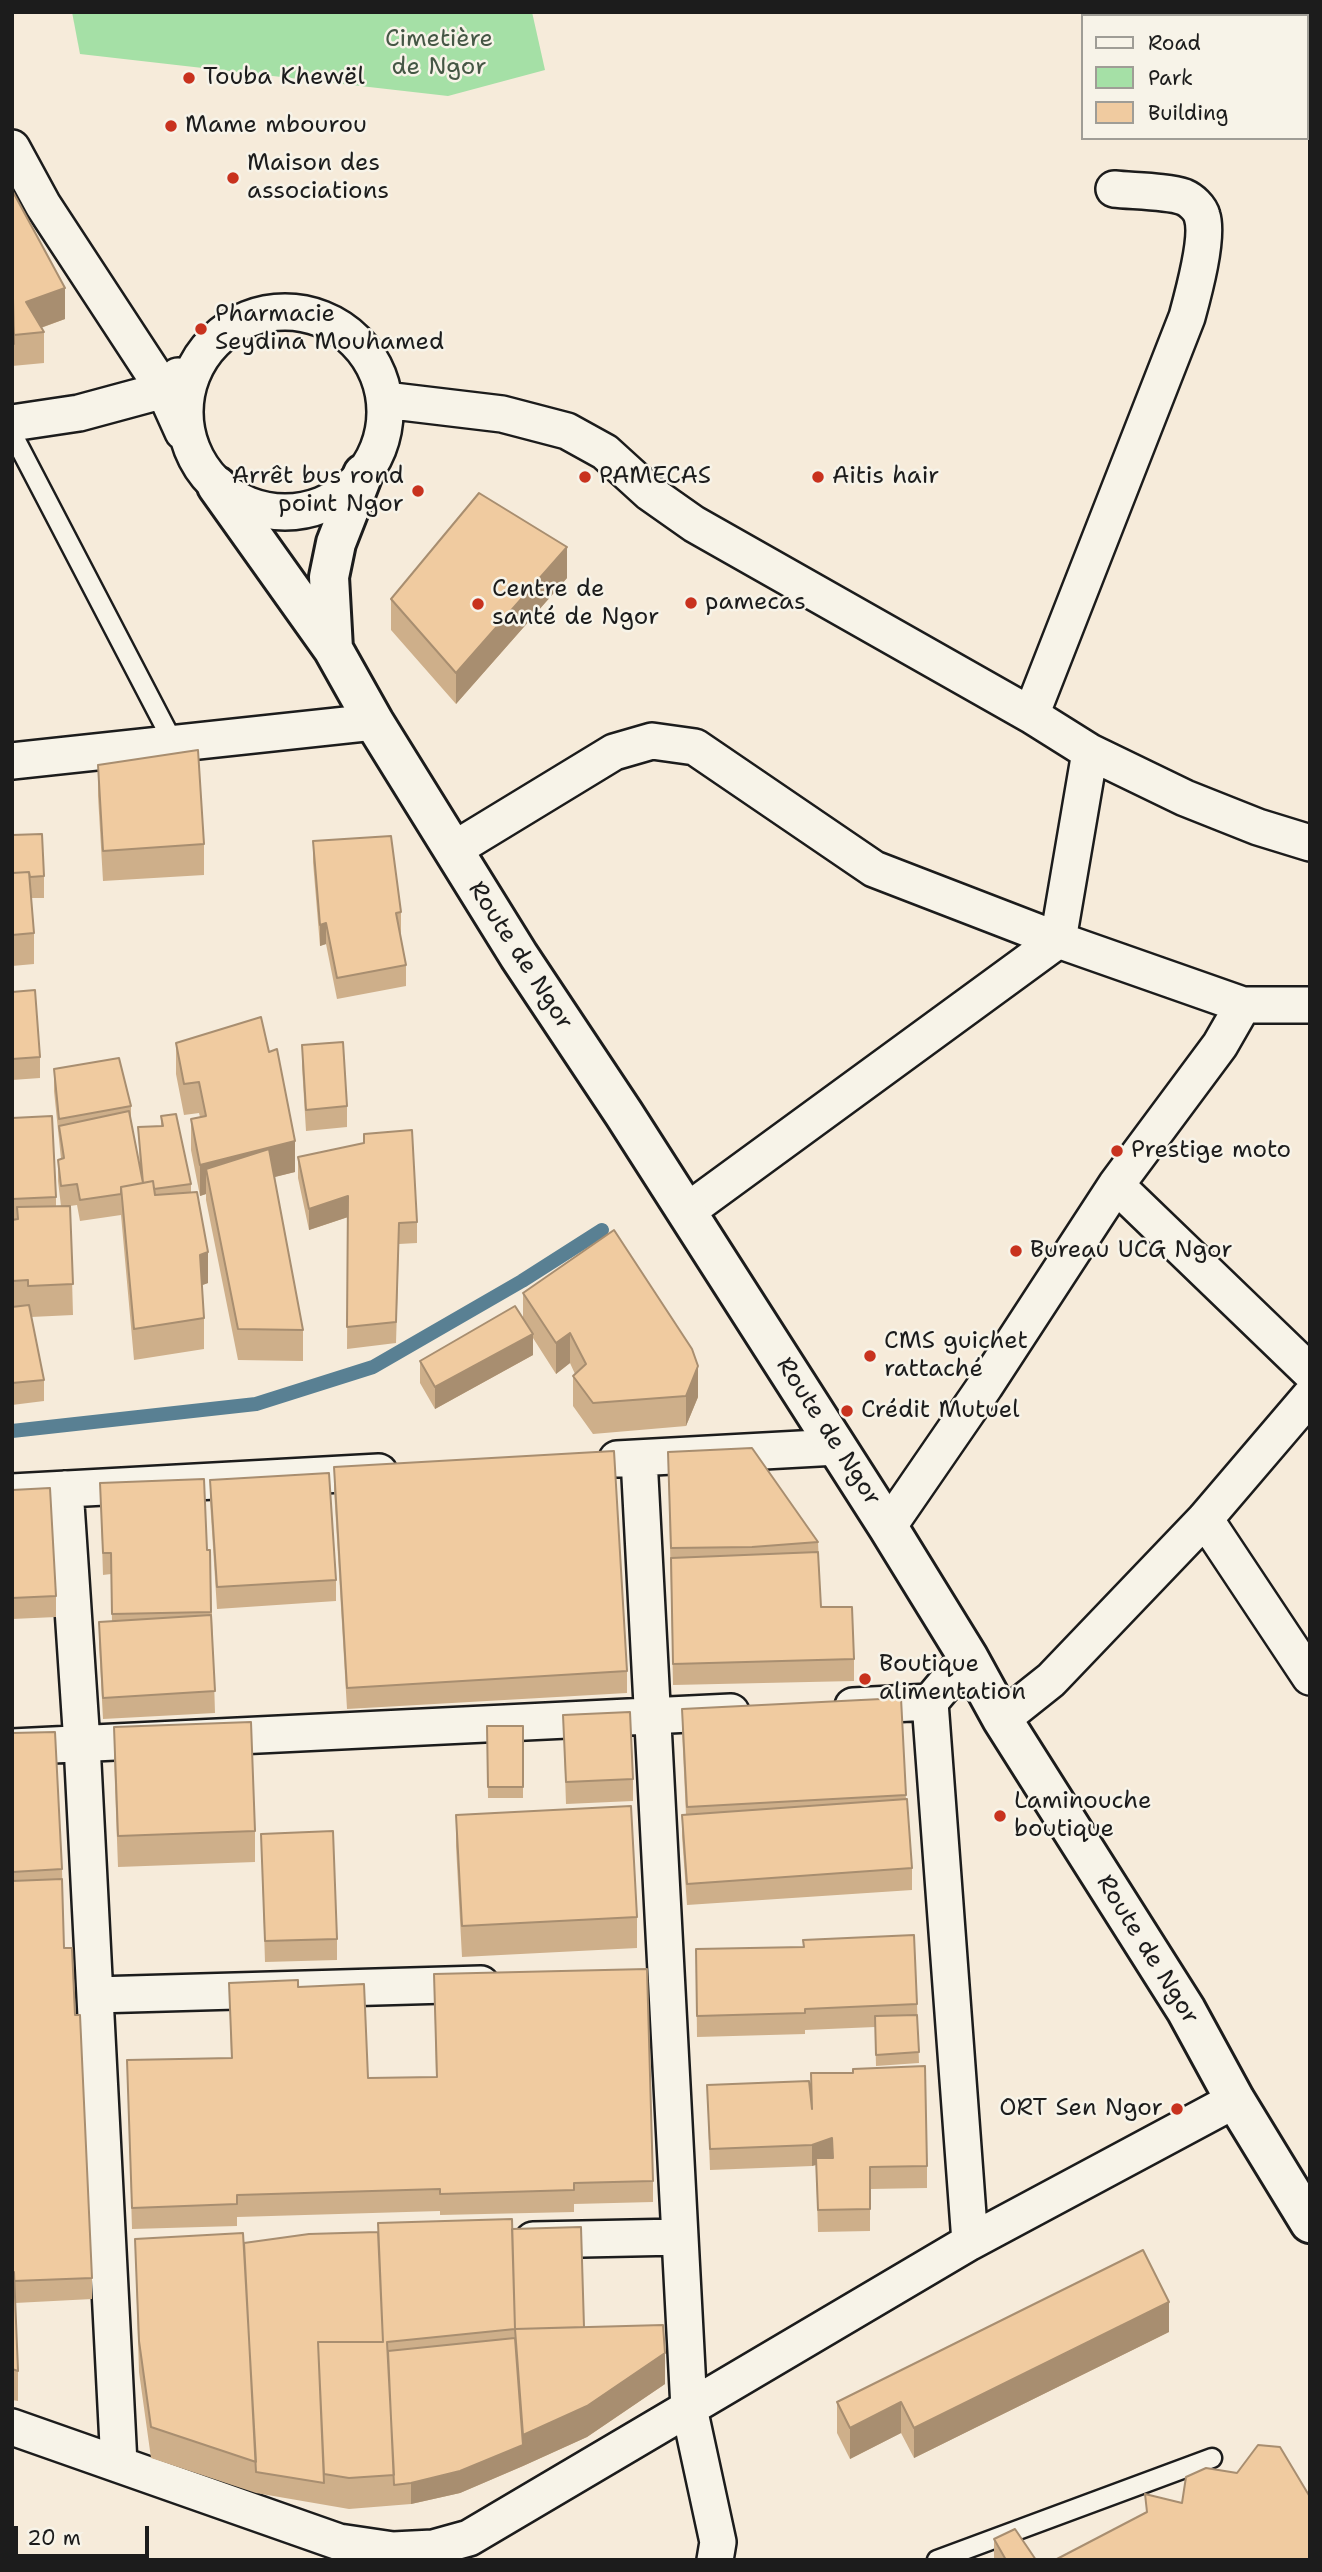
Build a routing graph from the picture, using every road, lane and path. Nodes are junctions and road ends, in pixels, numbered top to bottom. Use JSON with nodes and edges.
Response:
{"nodes":[{"id":1,"x":12,"y":148,"type":"edge"},
{"id":2,"x":1114,"y":189,"type":"dead end"},
{"id":3,"x":215,"y":339,"type":"junction"},
{"id":4,"x":164,"y":390,"type":"junction"},
{"id":5,"x":385,"y":400,"type":"junction"},
{"id":6,"x":12,"y":423,"type":"edge"},
{"id":7,"x":12,"y":433,"type":"edge"},
{"id":8,"x":191,"y":451,"type":"junction"},
{"id":9,"x":363,"y":474,"type":"junction"},
{"id":10,"x":218,"y":486,"type":"junction"},
{"id":11,"x":333,"y":649,"type":"junction"},
{"id":12,"x":1031,"y":715,"type":"junction"},
{"id":13,"x":374,"y":722,"type":"junction"},
{"id":14,"x":174,"y":744,"type":"junction"},
{"id":15,"x":1090,"y":752,"type":"junction"},
{"id":16,"x":12,"y":761,"type":"edge"},
{"id":17,"x":1310,"y":843,"type":"edge"},
{"id":18,"x":453,"y":850,"type":"junction"},
{"id":19,"x":1058,"y":940,"type":"junction"},
{"id":20,"x":1243,"y":1004,"type":"junction"},
{"id":21,"x":1310,"y":1004,"type":"edge"},
{"id":22,"x":1116,"y":1185,"type":"junction"},
{"id":23,"x":686,"y":1212,"type":"junction"},
{"id":24,"x":1310,"y":1371,"type":"edge"},
{"id":25,"x":1310,"y":1396,"type":"edge"},
{"id":26,"x":837,"y":1447,"type":"junction"},
{"id":27,"x":639,"y":1458,"type":"junction"},
{"id":28,"x":584,"y":1461,"type":"edge"},
{"id":29,"x":407,"y":1471,"type":"edge"},
{"id":30,"x":65,"y":1489,"type":"junction"},
{"id":31,"x":12,"y":1492,"type":"edge"},
{"id":32,"x":1205,"y":1519,"type":"junction"},
{"id":33,"x":888,"y":1527,"type":"junction"},
{"id":34,"x":968,"y":1657,"type":"junction"},
{"id":35,"x":1310,"y":1677,"type":"edge"},
{"id":36,"x":930,"y":1702,"type":"junction"},
{"id":37,"x":819,"y":1707,"type":"edge"},
{"id":38,"x":764,"y":1710,"type":"edge"},
{"id":39,"x":653,"y":1716,"type":"junction"},
{"id":40,"x":1002,"y":1719,"type":"junction"},
{"id":41,"x":82,"y":1744,"type":"junction"},
{"id":42,"x":12,"y":1747,"type":"edge"},
{"id":43,"x":513,"y":1983,"type":"edge"},
{"id":44,"x":95,"y":1995,"type":"junction"},
{"id":45,"x":1235,"y":2100,"type":"junction"},
{"id":46,"x":1310,"y":2223,"type":"edge"},
{"id":47,"x":680,"y":2237,"type":"junction"},
{"id":48,"x":503,"y":2241,"type":"edge"},
{"id":49,"x":970,"y":2242,"type":"junction"},
{"id":50,"x":143,"y":2253,"type":"edge"},
{"id":51,"x":108,"y":2255,"type":"junction"},
{"id":52,"x":689,"y":2408,"type":"junction"},
{"id":53,"x":12,"y":2427,"type":"edge"},
{"id":54,"x":1212,"y":2458,"type":"dead end"},
{"id":55,"x":119,"y":2464,"type":"junction"},
{"id":56,"x":392,"y":2555,"type":"edge"},
{"id":57,"x":715,"y":2560,"type":"edge"},
{"id":58,"x":937,"y":2560,"type":"edge"}],
"edges":[{"from":1,"to":4,"type":"street"},
{"from":2,"to":12,"type":"street"},
{"from":3,"to":4,"type":"street"},
{"from":3,"to":5,"type":"street"},
{"from":3,"to":8,"type":"street"},
{"from":4,"to":6,"type":"street"},
{"from":4,"to":8,"type":"street"},
{"from":5,"to":9,"type":"street"},
{"from":5,"to":12,"type":"street"},
{"from":7,"to":14,"type":"lane"},
{"from":8,"to":10,"type":"street"},
{"from":9,"to":10,"type":"street"},
{"from":9,"to":11,"type":"street"},
{"from":10,"to":11,"type":"street","name":"Route de Ngor"},
{"from":11,"to":13,"type":"street","name":"Route de Ngor"},
{"from":12,"to":15,"type":"street"},
{"from":13,"to":14,"type":"street"},
{"from":13,"to":18,"type":"street","name":"Route de Ngor"},
{"from":14,"to":16,"type":"street"},
{"from":15,"to":17,"type":"street"},
{"from":15,"to":19,"type":"street"},
{"from":18,"to":19,"type":"street"},
{"from":18,"to":23,"type":"street","name":"Route de Ngor"},
{"from":19,"to":20,"type":"street"},
{"from":19,"to":23,"type":"street"},
{"from":20,"to":21,"type":"street"},
{"from":20,"to":22,"type":"street"},
{"from":22,"to":24,"type":"street"},
{"from":22,"to":33,"type":"street"},
{"from":23,"to":26,"type":"street","name":"Route de Ngor"},
{"from":25,"to":32,"type":"street"},
{"from":26,"to":27,"type":"street"},
{"from":26,"to":33,"type":"street","name":"Route de Ngor"},
{"from":27,"to":28,"type":"street"},
{"from":27,"to":39,"type":"street"},
{"from":29,"to":30,"type":"street"},
{"from":30,"to":31,"type":"street"},
{"from":30,"to":41,"type":"street"},
{"from":32,"to":35,"type":"street"},
{"from":32,"to":40,"type":"street"},
{"from":33,"to":34,"type":"street","name":"Route de Ngor"},
{"from":34,"to":36,"type":"street"},
{"from":34,"to":40,"type":"street","name":"Route de Ngor"},
{"from":36,"to":37,"type":"street"},
{"from":36,"to":49,"type":"street"},
{"from":38,"to":39,"type":"street"},
{"from":39,"to":41,"type":"street"},
{"from":39,"to":47,"type":"street"},
{"from":40,"to":45,"type":"street","name":"Route de Ngor"},
{"from":41,"to":42,"type":"street"},
{"from":41,"to":44,"type":"street"},
{"from":43,"to":44,"type":"street"},
{"from":44,"to":51,"type":"street"},
{"from":45,"to":46,"type":"street","name":"Route de Ngor"},
{"from":45,"to":49,"type":"street"},
{"from":47,"to":48,"type":"street"},
{"from":47,"to":52,"type":"street"},
{"from":49,"to":52,"type":"street"},
{"from":50,"to":51,"type":"street"},
{"from":51,"to":55,"type":"street"},
{"from":52,"to":56,"type":"street"},
{"from":52,"to":57,"type":"street"},
{"from":53,"to":55,"type":"street"},
{"from":54,"to":58,"type":"lane"},
{"from":55,"to":56,"type":"street"}]}
